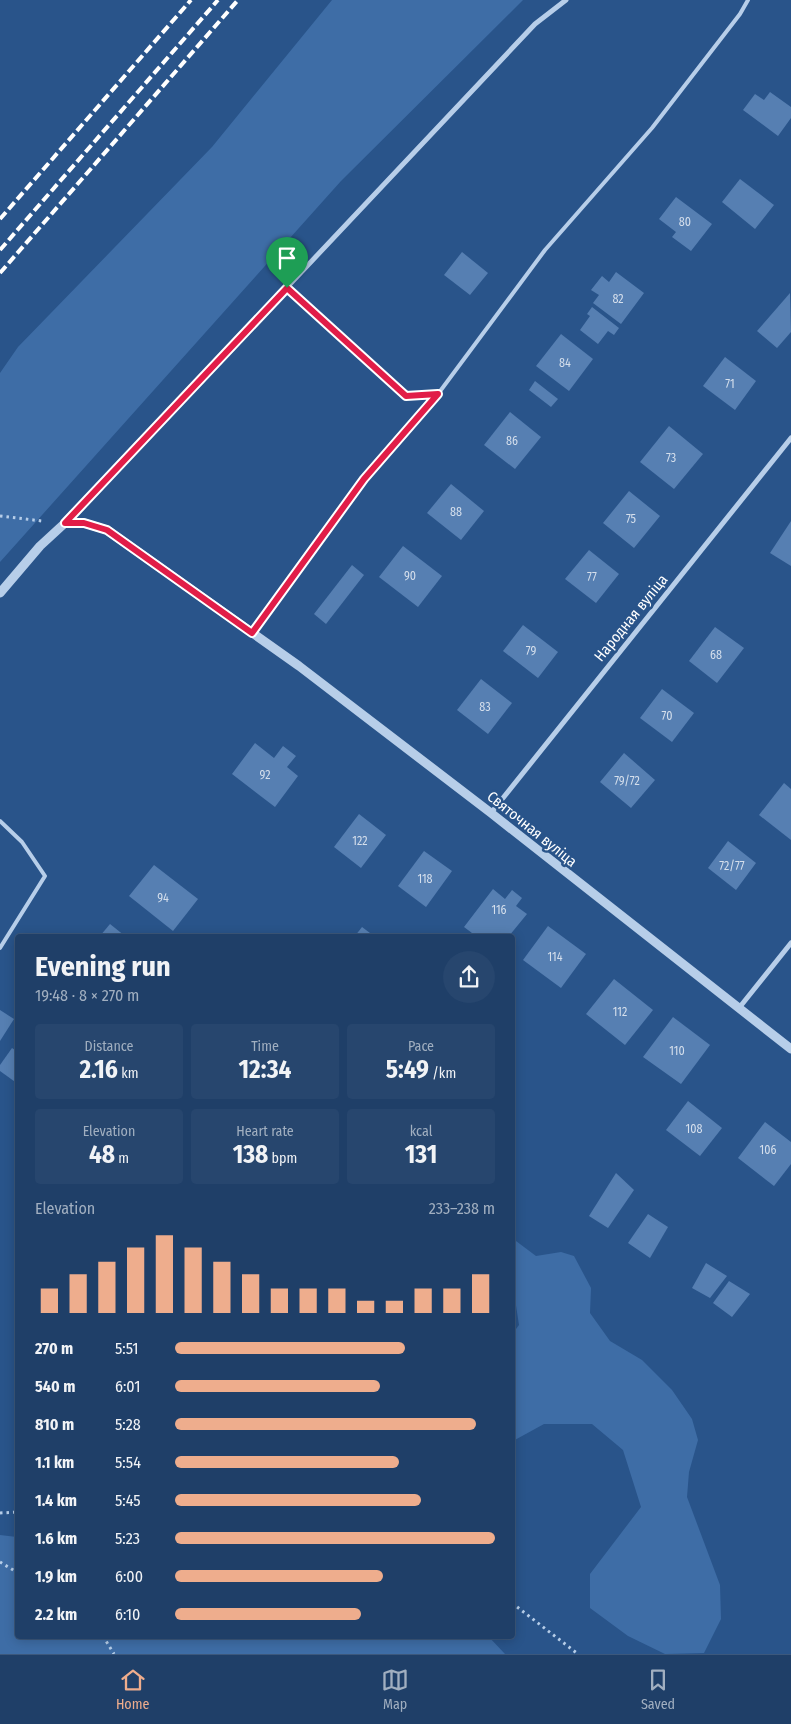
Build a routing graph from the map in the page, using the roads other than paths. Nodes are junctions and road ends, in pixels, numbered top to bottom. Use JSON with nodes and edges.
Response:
{"nodes":[{"id":1,"x":566,"y":0,"type":"edge"},
{"id":2,"x":748,"y":0,"type":"edge"},
{"id":3,"x":287,"y":288,"type":"junction"},
{"id":4,"x":791,"y":438,"type":"edge"},
{"id":5,"x":65,"y":523,"type":"junction"},
{"id":6,"x":0,"y":593,"type":"edge"},
{"id":7,"x":491,"y":813,"type":"junction"},
{"id":8,"x":0,"y":821,"type":"edge"},
{"id":9,"x":791,"y":943,"type":"edge"},
{"id":10,"x":0,"y":948,"type":"edge"},
{"id":11,"x":738,"y":1008,"type":"junction"},
{"id":12,"x":791,"y":1050,"type":"edge"}],
"edges":[{"from":1,"to":3,"type":"street"},
{"from":2,"to":3,"type":"lane"},
{"from":3,"to":5,"type":"street"},
{"from":4,"to":7,"type":"street","name":"Народная вуліца"},
{"from":5,"to":6,"type":"street"},
{"from":5,"to":7,"type":"street","name":"Святочная вуліца"},
{"from":7,"to":11,"type":"street","name":"Святочная вуліца"},
{"from":8,"to":10,"type":"lane"},
{"from":9,"to":11,"type":"street"},
{"from":11,"to":12,"type":"street","name":"Святочная вуліца"}]}
